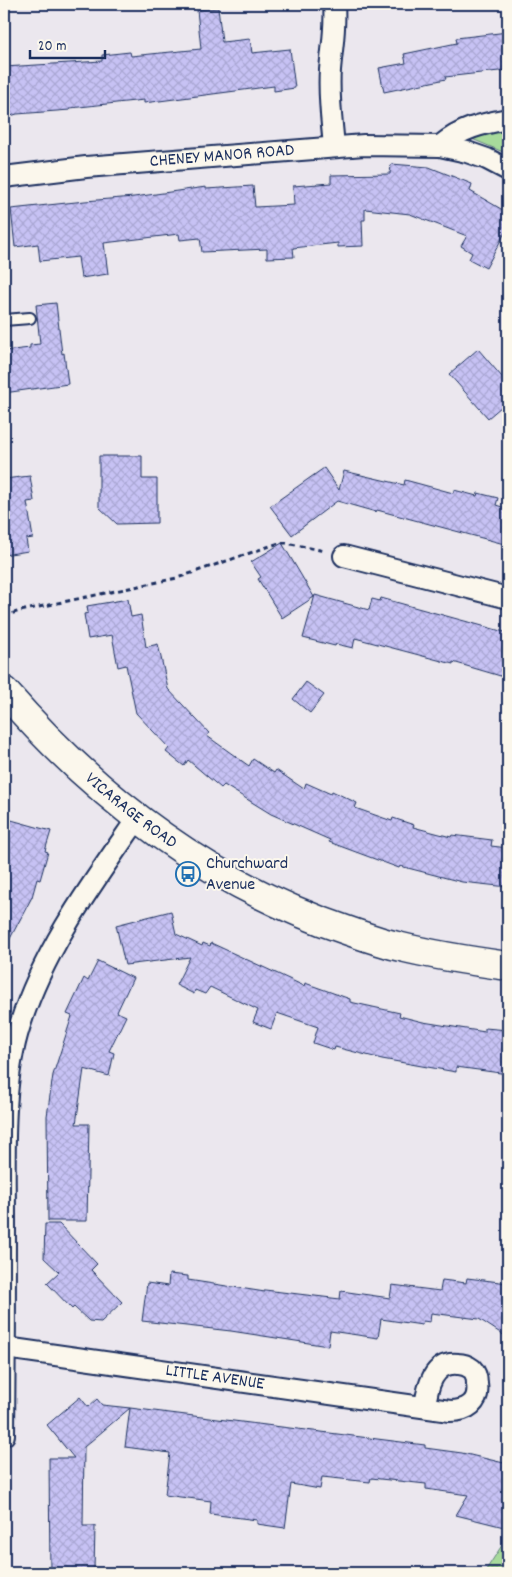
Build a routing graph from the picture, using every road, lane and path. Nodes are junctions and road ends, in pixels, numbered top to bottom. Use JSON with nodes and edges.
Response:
{"nodes":[{"id":1,"x":334,"y":4,"type":"edge"},
{"id":2,"x":508,"y":119,"type":"edge"},
{"id":3,"x":440,"y":146,"type":"junction"},
{"id":4,"x":334,"y":148,"type":"junction"},
{"id":5,"x":508,"y":170,"type":"edge"},
{"id":6,"x":4,"y":177,"type":"edge"},
{"id":7,"x":30,"y":318,"type":"dead end"},
{"id":8,"x":4,"y":320,"type":"edge"},
{"id":9,"x":344,"y":556,"type":"joint"},
{"id":10,"x":508,"y":598,"type":"edge"},
{"id":11,"x":4,"y":616,"type":"edge"},
{"id":12,"x":4,"y":691,"type":"edge"},
{"id":13,"x":137,"y":819,"type":"junction"},
{"id":14,"x":508,"y":966,"type":"edge"},
{"id":15,"x":6,"y":1348,"type":"junction"},
{"id":16,"x":425,"y":1407,"type":"dead end"},
{"id":17,"x":4,"y":1435,"type":"edge"}],
"edges":[{"from":1,"to":4,"type":"street"},
{"from":2,"to":3,"type":"street"},
{"from":3,"to":4,"type":"street","name":"CHENEY MANOR ROAD"},
{"from":3,"to":5,"type":"street","name":"CHENEY MANOR ROAD"},
{"from":4,"to":6,"type":"street","name":"CHENEY MANOR ROAD"},
{"from":7,"to":8,"type":"lane"},
{"from":9,"to":10,"type":"street"},
{"from":9,"to":11,"type":"path"},
{"from":12,"to":13,"type":"main road","name":"VICARAGE ROAD"},
{"from":13,"to":14,"type":"main road","name":"VICARAGE ROAD"},
{"from":13,"to":15,"type":"street"},
{"from":15,"to":16,"type":"street","name":"LITTLE AVENUE"},
{"from":15,"to":17,"type":"street"}]}
